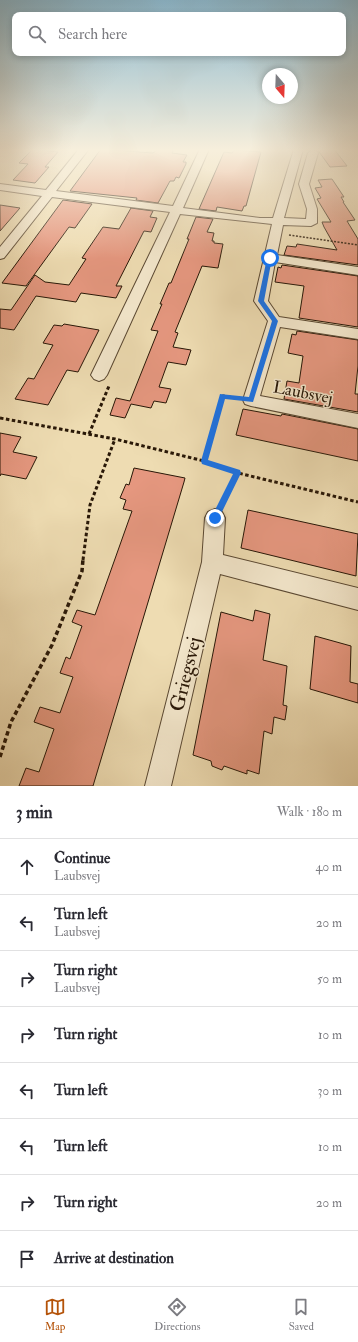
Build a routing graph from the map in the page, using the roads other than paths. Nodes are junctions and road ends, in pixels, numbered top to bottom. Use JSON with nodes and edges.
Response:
{"nodes":[{"id":1,"x":56,"y":186,"type":"edge"},
{"id":2,"x":189,"y":186,"type":"edge"},
{"id":3,"x":288,"y":186,"type":"edge"},
{"id":4,"x":305,"y":186,"type":"edge"},
{"id":5,"x":0,"y":187,"type":"edge"},
{"id":6,"x":50,"y":193,"type":"junction"},
{"id":7,"x":178,"y":210,"type":"junction"},
{"id":8,"x":276,"y":227,"type":"junction"},
{"id":9,"x":0,"y":255,"type":"edge"},
{"id":10,"x":270,"y":258,"type":"junction"},
{"id":11,"x":358,"y":271,"type":"edge"},
{"id":12,"x":275,"y":321,"type":"junction"},
{"id":13,"x":358,"y":334,"type":"edge"},
{"id":14,"x":99,"y":375,"type":"road end"},
{"id":15,"x":358,"y":421,"type":"edge"},
{"id":16,"x":215,"y":518,"type":"road end"},
{"id":17,"x":212,"y":562,"type":"junction"},
{"id":18,"x":358,"y":599,"type":"edge"},
{"id":19,"x":158,"y":786,"type":"edge"}],
"edges":[{"from":1,"to":6,"type":"street"},
{"from":2,"to":7,"type":"street"},
{"from":3,"to":8,"type":"street"},
{"from":4,"to":8,"type":"street"},
{"from":5,"to":6,"type":"street"},
{"from":6,"to":7,"type":"street"},
{"from":6,"to":9,"type":"street"},
{"from":7,"to":8,"type":"street"},
{"from":7,"to":14,"type":"street"},
{"from":8,"to":10,"type":"street"},
{"from":10,"to":11,"type":"street"},
{"from":10,"to":12,"type":"street"},
{"from":12,"to":13,"type":"street"},
{"from":12,"to":15,"type":"street","name":"Laubsvej"},
{"from":16,"to":17,"type":"street","name":"Griegsvej"},
{"from":17,"to":18,"type":"street"},
{"from":17,"to":19,"type":"street","name":"Griegsvej"}]}
